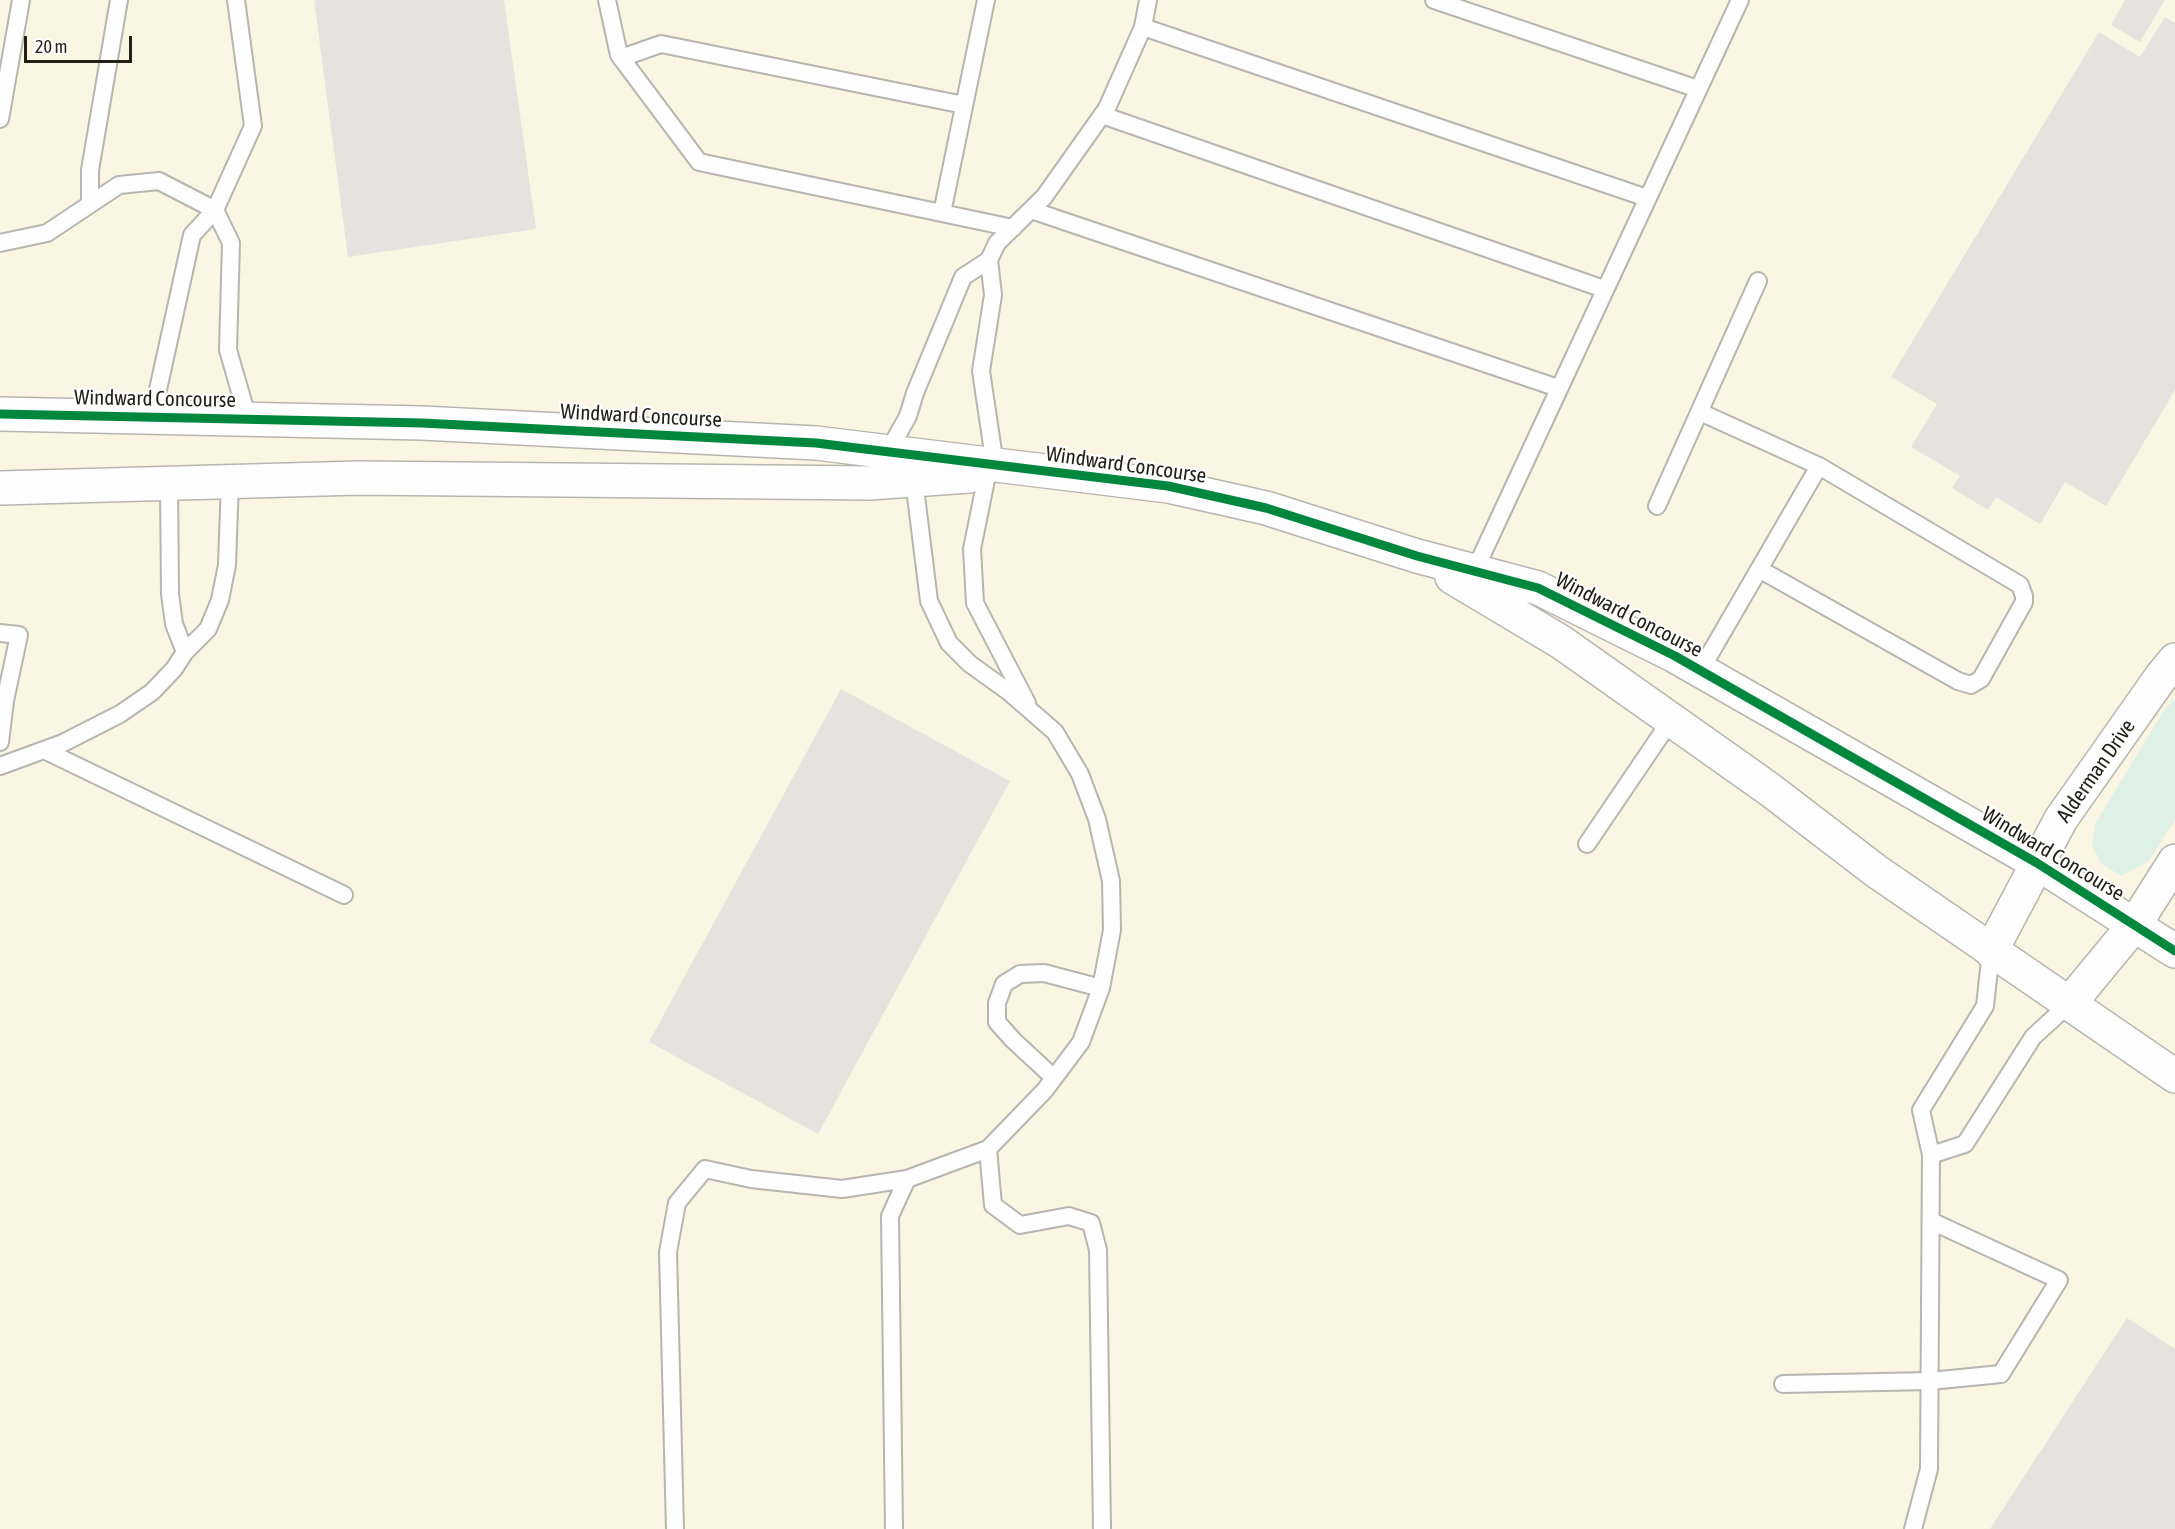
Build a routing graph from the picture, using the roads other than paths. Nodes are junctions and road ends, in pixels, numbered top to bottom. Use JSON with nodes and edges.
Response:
{"nodes":[{"id":1,"x":21,"y":0,"type":"edge"},
{"id":2,"x":118,"y":0,"type":"edge"},
{"id":3,"x":236,"y":0,"type":"edge"},
{"id":4,"x":607,"y":0,"type":"edge"},
{"id":5,"x":984,"y":0,"type":"edge"},
{"id":6,"x":1148,"y":0,"type":"edge"},
{"id":7,"x":1434,"y":0,"type":"edge"},
{"id":8,"x":1740,"y":0,"type":"edge"},
{"id":9,"x":1143,"y":27,"type":"junction"},
{"id":10,"x":621,"y":58,"type":"junction"},
{"id":11,"x":1698,"y":89,"type":"junction"},
{"id":12,"x":964,"y":105,"type":"junction"},
{"id":13,"x":1102,"y":115,"type":"junction"},
{"id":14,"x":0,"y":119,"type":"edge"},
{"id":15,"x":1647,"y":198,"type":"junction"},
{"id":16,"x":90,"y":204,"type":"junction"},
{"id":17,"x":215,"y":210,"type":"junction"},
{"id":18,"x":1031,"y":210,"type":"junction"},
{"id":19,"x":942,"y":213,"type":"junction"},
{"id":20,"x":1013,"y":228,"type":"junction"},
{"id":21,"x":0,"y":243,"type":"edge"},
{"id":22,"x":989,"y":260,"type":"junction"},
{"id":23,"x":1758,"y":281,"type":"dead end"},
{"id":24,"x":1604,"y":289,"type":"junction"},
{"id":25,"x":1558,"y":388,"type":"junction"},
{"id":26,"x":1700,"y":412,"type":"junction"},
{"id":27,"x":0,"y":414,"type":"edge"},
{"id":28,"x":152,"y":417,"type":"junction"},
{"id":29,"x":248,"y":419,"type":"junction"},
{"id":30,"x":888,"y":452,"type":"junction"},
{"id":31,"x":1819,"y":466,"type":"junction"},
{"id":32,"x":991,"y":470,"type":"junction"},
{"id":33,"x":914,"y":480,"type":"junction"},
{"id":34,"x":230,"y":481,"type":"junction"},
{"id":35,"x":169,"y":483,"type":"junction"},
{"id":36,"x":0,"y":488,"type":"edge"},
{"id":37,"x":1657,"y":506,"type":"dead end"},
{"id":38,"x":1418,"y":556,"type":"junction"},
{"id":39,"x":1759,"y":569,"type":"junction"},
{"id":40,"x":1474,"y":572,"type":"junction"},
{"id":41,"x":0,"y":633,"type":"edge"},
{"id":42,"x":184,"y":652,"type":"junction"},
{"id":43,"x":2175,"y":660,"type":"edge"},
{"id":44,"x":1701,"y":671,"type":"junction"},
{"id":45,"x":1032,"y":711,"type":"junction"},
{"id":46,"x":1671,"y":720,"type":"junction"},
{"id":47,"x":0,"y":742,"type":"edge"},
{"id":48,"x":44,"y":750,"type":"junction"},
{"id":49,"x":0,"y":766,"type":"edge"},
{"id":50,"x":1587,"y":844,"type":"dead end"},
{"id":51,"x":2175,"y":861,"type":"edge"},
{"id":52,"x":2037,"y":863,"type":"junction"},
{"id":53,"x":344,"y":895,"type":"dead end"},
{"id":54,"x":2135,"y":924,"type":"junction"},
{"id":55,"x":1991,"y":951,"type":"junction"},
{"id":56,"x":2175,"y":951,"type":"edge"},
{"id":57,"x":1101,"y":988,"type":"junction"},
{"id":58,"x":2068,"y":1004,"type":"junction"},
{"id":59,"x":2175,"y":1076,"type":"edge"},
{"id":60,"x":1054,"y":1078,"type":"junction"},
{"id":61,"x":988,"y":1149,"type":"junction"},
{"id":62,"x":1931,"y":1155,"type":"junction"},
{"id":63,"x":908,"y":1179,"type":"junction"},
{"id":64,"x":1931,"y":1221,"type":"junction"},
{"id":65,"x":1930,"y":1382,"type":"junction"},
{"id":66,"x":1783,"y":1384,"type":"dead end"},
{"id":67,"x":675,"y":1529,"type":"edge"},
{"id":68,"x":894,"y":1529,"type":"edge"},
{"id":69,"x":1101,"y":1529,"type":"edge"},
{"id":70,"x":1913,"y":1529,"type":"edge"}],
"edges":[{"from":1,"to":14,"type":"lane"},
{"from":2,"to":16,"type":"lane"},
{"from":3,"to":17,"type":"lane"},
{"from":4,"to":10,"type":"lane"},
{"from":5,"to":12,"type":"lane"},
{"from":6,"to":9,"type":"lane"},
{"from":7,"to":11,"type":"lane"},
{"from":8,"to":11,"type":"lane"},
{"from":9,"to":13,"type":"lane"},
{"from":9,"to":15,"type":"lane"},
{"from":10,"to":12,"type":"lane"},
{"from":10,"to":19,"type":"lane"},
{"from":11,"to":15,"type":"lane"},
{"from":12,"to":19,"type":"lane"},
{"from":13,"to":18,"type":"lane"},
{"from":13,"to":24,"type":"lane"},
{"from":15,"to":24,"type":"lane"},
{"from":16,"to":17,"type":"lane"},
{"from":16,"to":21,"type":"lane"},
{"from":17,"to":28,"type":"lane"},
{"from":17,"to":29,"type":"lane"},
{"from":18,"to":20,"type":"lane"},
{"from":18,"to":25,"type":"lane"},
{"from":19,"to":20,"type":"lane"},
{"from":20,"to":22,"type":"lane"},
{"from":22,"to":30,"type":"lane"},
{"from":22,"to":32,"type":"lane"},
{"from":23,"to":26,"type":"lane"},
{"from":24,"to":25,"type":"lane"},
{"from":25,"to":40,"type":"lane"},
{"from":26,"to":31,"type":"lane"},
{"from":26,"to":37,"type":"lane"},
{"from":27,"to":28,"type":"street","name":"Windward Concourse"},
{"from":28,"to":29,"type":"street","name":"Windward Concourse"},
{"from":29,"to":30,"type":"street","name":"Windward Concourse"},
{"from":30,"to":32,"type":"street","name":"Windward Concourse"},
{"from":31,"to":39,"type":"lane"},
{"from":31,"to":39,"type":"lane"},
{"from":32,"to":33,"type":"street","name":"Windward Concourse"},
{"from":32,"to":38,"type":"street","name":"Windward Concourse"},
{"from":32,"to":45,"type":"lane"},
{"from":33,"to":34,"type":"street","name":"Windward Concourse"},
{"from":33,"to":45,"type":"lane"},
{"from":34,"to":35,"type":"street","name":"Windward Concourse"},
{"from":34,"to":42,"type":"lane"},
{"from":35,"to":36,"type":"street","name":"Windward Concourse"},
{"from":35,"to":42,"type":"lane"},
{"from":38,"to":40,"type":"street","name":"Windward Concourse"},
{"from":38,"to":46,"type":"street","name":"Windward Concourse"},
{"from":39,"to":44,"type":"lane"},
{"from":40,"to":44,"type":"street","name":"Windward Concourse"},
{"from":41,"to":47,"type":"lane"},
{"from":42,"to":48,"type":"lane"},
{"from":43,"to":52,"type":"street","name":"Alderman Drive"},
{"from":44,"to":52,"type":"street","name":"Windward Concourse"},
{"from":45,"to":57,"type":"lane"},
{"from":46,"to":50,"type":"lane"},
{"from":46,"to":55,"type":"street","name":"Windward Concourse"},
{"from":48,"to":49,"type":"lane"},
{"from":48,"to":53,"type":"lane"},
{"from":51,"to":54,"type":"street"},
{"from":52,"to":54,"type":"street","name":"Windward Concourse"},
{"from":52,"to":55,"type":"street","name":"Alderman Drive"},
{"from":54,"to":56,"type":"street","name":"Windward Concourse"},
{"from":54,"to":58,"type":"street"},
{"from":55,"to":58,"type":"street","name":"Windward Concourse"},
{"from":55,"to":62,"type":"lane"},
{"from":57,"to":60,"type":"lane"},
{"from":57,"to":60,"type":"lane"},
{"from":58,"to":59,"type":"street","name":"Windward Concourse"},
{"from":58,"to":62,"type":"lane"},
{"from":60,"to":61,"type":"lane"},
{"from":61,"to":63,"type":"lane"},
{"from":61,"to":69,"type":"lane"},
{"from":62,"to":64,"type":"lane"},
{"from":63,"to":67,"type":"lane"},
{"from":63,"to":68,"type":"lane"},
{"from":64,"to":65,"type":"lane"},
{"from":64,"to":65,"type":"lane"},
{"from":65,"to":66,"type":"lane"},
{"from":65,"to":70,"type":"lane"}]}
